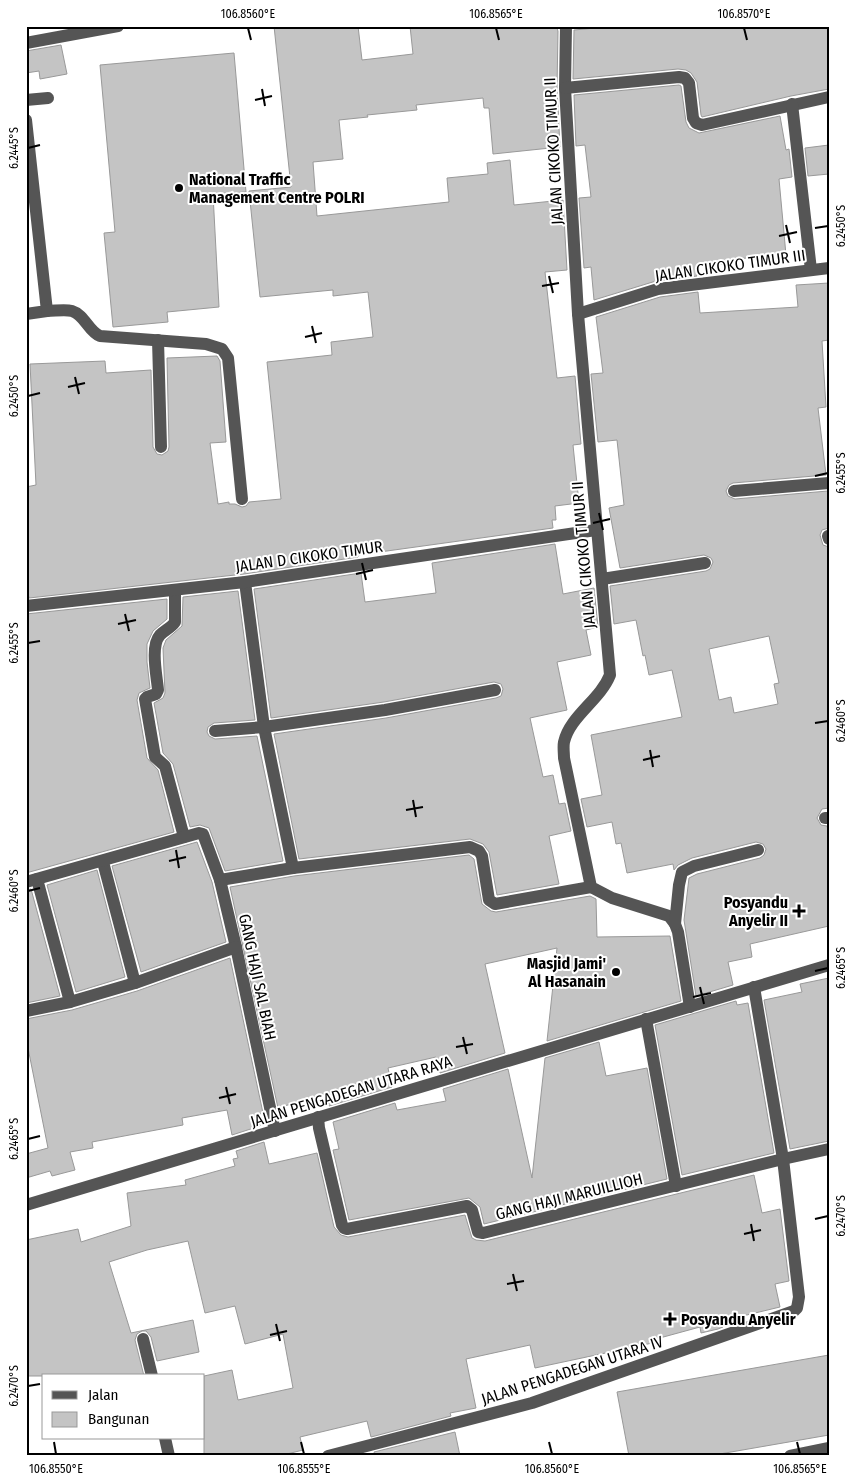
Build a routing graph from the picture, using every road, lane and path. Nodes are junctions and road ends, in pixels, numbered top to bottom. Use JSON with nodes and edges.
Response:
{"nodes":[{"id":1,"x":118,"y":26,"type":"edge"},
{"id":2,"x":566,"y":26,"type":"edge"},
{"id":3,"x":26,"y":43,"type":"edge"},
{"id":4,"x":565,"y":88,"type":"junction"},
{"id":5,"x":829,"y":97,"type":"edge"},
{"id":6,"x":48,"y":98,"type":"dead end"},
{"id":7,"x":26,"y":100,"type":"edge"},
{"id":8,"x":792,"y":104,"type":"junction"},
{"id":9,"x":26,"y":120,"type":"edge"},
{"id":10,"x":829,"y":268,"type":"edge"},
{"id":11,"x":810,"y":270,"type":"junction"},
{"id":12,"x":47,"y":311,"type":"junction"},
{"id":13,"x":26,"y":314,"type":"edge"},
{"id":14,"x":578,"y":314,"type":"junction"},
{"id":15,"x":158,"y":340,"type":"junction"},
{"id":16,"x":161,"y":447,"type":"dead end"},
{"id":17,"x":829,"y":483,"type":"edge"},
{"id":18,"x":734,"y":491,"type":"dead end"},
{"id":19,"x":242,"y":499,"type":"dead end"},
{"id":20,"x":596,"y":530,"type":"junction"},
{"id":21,"x":705,"y":563,"type":"dead end"},
{"id":22,"x":602,"y":579,"type":"junction"},
{"id":23,"x":245,"y":582,"type":"junction"},
{"id":24,"x":175,"y":590,"type":"junction"},
{"id":25,"x":26,"y":606,"type":"edge"},
{"id":26,"x":495,"y":690,"type":"dead end"},
{"id":27,"x":264,"y":727,"type":"junction"},
{"id":28,"x":215,"y":731,"type":"dead end"},
{"id":29,"x":184,"y":837,"type":"junction"},
{"id":30,"x":758,"y":850,"type":"dead end"},
{"id":31,"x":103,"y":862,"type":"junction"},
{"id":32,"x":293,"y":868,"type":"junction"},
{"id":33,"x":32,"y":880,"type":"edge"},
{"id":34,"x":220,"y":880,"type":"junction"},
{"id":35,"x":591,"y":887,"type":"junction"},
{"id":36,"x":675,"y":924,"type":"junction"},
{"id":37,"x":236,"y":947,"type":"junction"},
{"id":38,"x":829,"y":965,"type":"edge"},
{"id":39,"x":136,"y":983,"type":"junction"},
{"id":40,"x":754,"y":987,"type":"junction"},
{"id":41,"x":70,"y":1002,"type":"junction"},
{"id":42,"x":690,"y":1007,"type":"junction"},
{"id":43,"x":26,"y":1011,"type":"edge"},
{"id":44,"x":646,"y":1020,"type":"junction"},
{"id":45,"x":318,"y":1117,"type":"junction"},
{"id":46,"x":275,"y":1130,"type":"junction"},
{"id":47,"x":829,"y":1150,"type":"edge"},
{"id":48,"x":783,"y":1159,"type":"junction"},
{"id":49,"x":676,"y":1186,"type":"junction"},
{"id":50,"x":26,"y":1204,"type":"edge"},
{"id":51,"x":143,"y":1339,"type":"dead end"},
{"id":52,"x":152,"y":1374,"type":"edge"},
{"id":53,"x":165,"y":1440,"type":"edge"},
{"id":54,"x":829,"y":1448,"type":"edge"},
{"id":55,"x":169,"y":1456,"type":"edge"},
{"id":56,"x":328,"y":1456,"type":"edge"},
{"id":57,"x":790,"y":1456,"type":"edge"}],
"edges":[{"from":1,"to":3,"type":"street"},
{"from":2,"to":4,"type":"street","name":"JALAN CIKOKO TIMUR II"},
{"from":4,"to":8,"type":"street"},
{"from":4,"to":14,"type":"street","name":"JALAN CIKOKO TIMUR II"},
{"from":5,"to":8,"type":"street"},
{"from":6,"to":7,"type":"street"},
{"from":8,"to":11,"type":"street"},
{"from":9,"to":12,"type":"street"},
{"from":10,"to":11,"type":"street","name":"JALAN CIKOKO TIMUR III"},
{"from":11,"to":14,"type":"street","name":"JALAN CIKOKO TIMUR III"},
{"from":12,"to":13,"type":"street"},
{"from":12,"to":15,"type":"street"},
{"from":14,"to":20,"type":"street","name":"JALAN CIKOKO TIMUR II"},
{"from":15,"to":16,"type":"street"},
{"from":15,"to":19,"type":"street"},
{"from":17,"to":18,"type":"street"},
{"from":20,"to":22,"type":"street","name":"JALAN CIKOKO TIMUR II"},
{"from":20,"to":23,"type":"street","name":"JALAN D CIKOKO TIMUR"},
{"from":21,"to":22,"type":"street"},
{"from":22,"to":35,"type":"street","name":"JALAN CIKOKO TIMUR II"},
{"from":23,"to":24,"type":"street","name":"JALAN D CIKOKO TIMUR"},
{"from":23,"to":27,"type":"street"},
{"from":24,"to":25,"type":"street","name":"JALAN D CIKOKO TIMUR"},
{"from":24,"to":29,"type":"street"},
{"from":26,"to":27,"type":"street"},
{"from":27,"to":28,"type":"street"},
{"from":27,"to":32,"type":"street"},
{"from":29,"to":31,"type":"street"},
{"from":29,"to":34,"type":"street","name":"GANG HAJI SAL BIAH"},
{"from":30,"to":36,"type":"street"},
{"from":31,"to":33,"type":"street"},
{"from":31,"to":39,"type":"street"},
{"from":32,"to":34,"type":"street"},
{"from":32,"to":35,"type":"street"},
{"from":33,"to":41,"type":"street"},
{"from":34,"to":37,"type":"street","name":"GANG HAJI SAL BIAH"},
{"from":35,"to":36,"type":"street"},
{"from":36,"to":42,"type":"street"},
{"from":37,"to":39,"type":"street"},
{"from":37,"to":46,"type":"street","name":"GANG HAJI SAL BIAH"},
{"from":38,"to":40,"type":"street","name":"JALAN PENGADEGAN UTARA RAYA"},
{"from":39,"to":41,"type":"street"},
{"from":40,"to":42,"type":"street","name":"JALAN PENGADEGAN UTARA RAYA"},
{"from":40,"to":48,"type":"street","name":"JALAN PENGADEGAN UTARA IV"},
{"from":41,"to":43,"type":"street"},
{"from":42,"to":44,"type":"street","name":"JALAN PENGADEGAN UTARA RAYA"},
{"from":44,"to":45,"type":"street","name":"JALAN PENGADEGAN UTARA RAYA"},
{"from":44,"to":49,"type":"street"},
{"from":45,"to":46,"type":"street","name":"JALAN PENGADEGAN UTARA RAYA"},
{"from":45,"to":49,"type":"street","name":"GANG HAJI MARUILLIOH"},
{"from":46,"to":50,"type":"street","name":"JALAN PENGADEGAN UTARA RAYA"},
{"from":47,"to":48,"type":"street","name":"GANG HAJI MARUILLIOH"},
{"from":48,"to":49,"type":"street","name":"GANG HAJI MARUILLIOH"},
{"from":48,"to":56,"type":"street","name":"JALAN PENGADEGAN UTARA IV"},
{"from":51,"to":52,"type":"street"},
{"from":53,"to":55,"type":"street"},
{"from":54,"to":57,"type":"street"}]}
